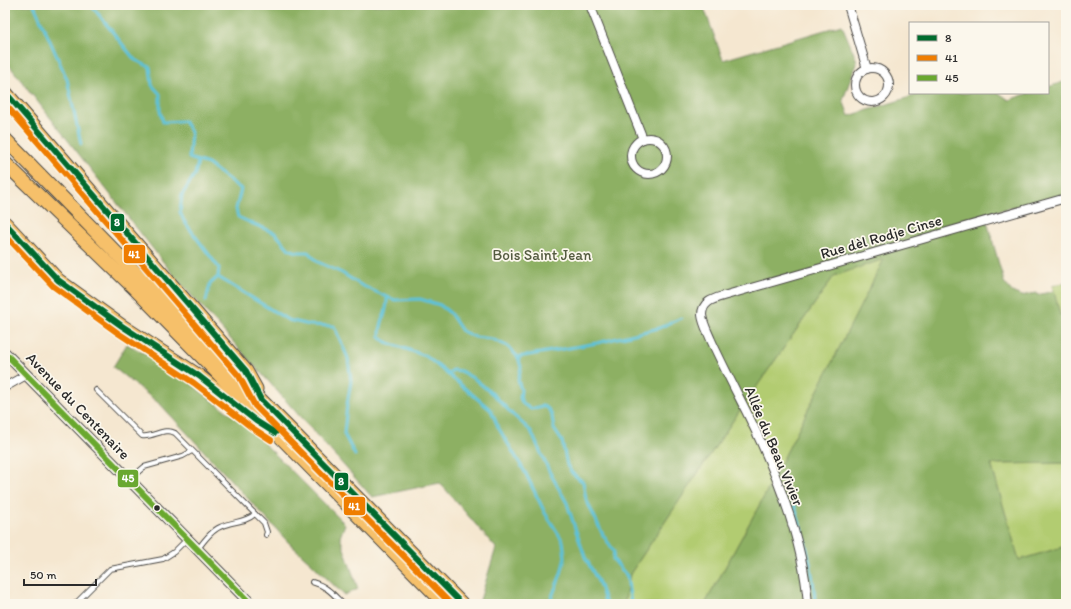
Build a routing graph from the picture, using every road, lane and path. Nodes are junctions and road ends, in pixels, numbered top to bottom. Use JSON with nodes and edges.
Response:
{"nodes":[{"id":1,"x":590,"y":5,"type":"edge"},
{"id":2,"x":848,"y":5,"type":"edge"},
{"id":3,"x":866,"y":69,"type":"junction"},
{"id":4,"x":5,"y":92,"type":"edge"},
{"id":5,"x":5,"y":139,"type":"edge"},
{"id":6,"x":643,"y":139,"type":"junction"},
{"id":7,"x":5,"y":163,"type":"edge"},
{"id":8,"x":1066,"y":198,"type":"edge"},
{"id":9,"x":5,"y":223,"type":"edge"},
{"id":10,"x":706,"y":304,"type":"joint"},
{"id":11,"x":5,"y":353,"type":"edge"},
{"id":12,"x":26,"y":375,"type":"junction"},
{"id":13,"x":5,"y":387,"type":"edge"},
{"id":14,"x":96,"y":390,"type":"dead end"},
{"id":15,"x":261,"y":400,"type":"junction"},
{"id":16,"x":278,"y":434,"type":"junction"},
{"id":17,"x":192,"y":450,"type":"junction"},
{"id":18,"x":129,"y":479,"type":"junction"},
{"id":19,"x":255,"y":514,"type":"junction"},
{"id":20,"x":266,"y":535,"type":"dead end"},
{"id":21,"x":187,"y":539,"type":"junction"},
{"id":22,"x":197,"y":549,"type":"junction"},
{"id":23,"x":312,"y":582,"type":"dead end"},
{"id":24,"x":75,"y":604,"type":"edge"},
{"id":25,"x":251,"y":604,"type":"edge"},
{"id":26,"x":341,"y":604,"type":"edge"},
{"id":27,"x":445,"y":604,"type":"edge"},
{"id":28,"x":462,"y":604,"type":"edge"},
{"id":29,"x":808,"y":604,"type":"edge"}],
"edges":[{"from":1,"to":6,"type":"street"},
{"from":2,"to":3,"type":"street"},
{"from":3,"to":3,"type":"street"},
{"from":4,"to":15,"type":"highway"},
{"from":5,"to":15,"type":"highway"},
{"from":6,"to":6,"type":"street"},
{"from":7,"to":16,"type":"highway"},
{"from":8,"to":10,"type":"street","name":"Rue dèl Rodje Cinse"},
{"from":9,"to":16,"type":"highway"},
{"from":10,"to":29,"type":"street","name":"Allée du Beau Vivier"},
{"from":11,"to":12,"type":"street","name":"Avenue du Centenaire"},
{"from":12,"to":13,"type":"street"},
{"from":12,"to":18,"type":"street","name":"Avenue du Centenaire"},
{"from":14,"to":17,"type":"lane","name":"Avenue du Centenaire"},
{"from":15,"to":28,"type":"highway"},
{"from":16,"to":27,"type":"highway"},
{"from":17,"to":18,"type":"lane","name":"Avenue du Centenaire"},
{"from":17,"to":19,"type":"lane","name":"Avenue du Centenaire"},
{"from":18,"to":21,"type":"street","name":"Avenue du Centenaire"},
{"from":19,"to":20,"type":"lane","name":"Avenue du Centenaire"},
{"from":19,"to":22,"type":"lane"},
{"from":21,"to":22,"type":"street","name":"Avenue du Centenaire"},
{"from":21,"to":24,"type":"lane"},
{"from":22,"to":25,"type":"street","name":"Avenue du Centenaire"},
{"from":23,"to":26,"type":"lane"}]}
